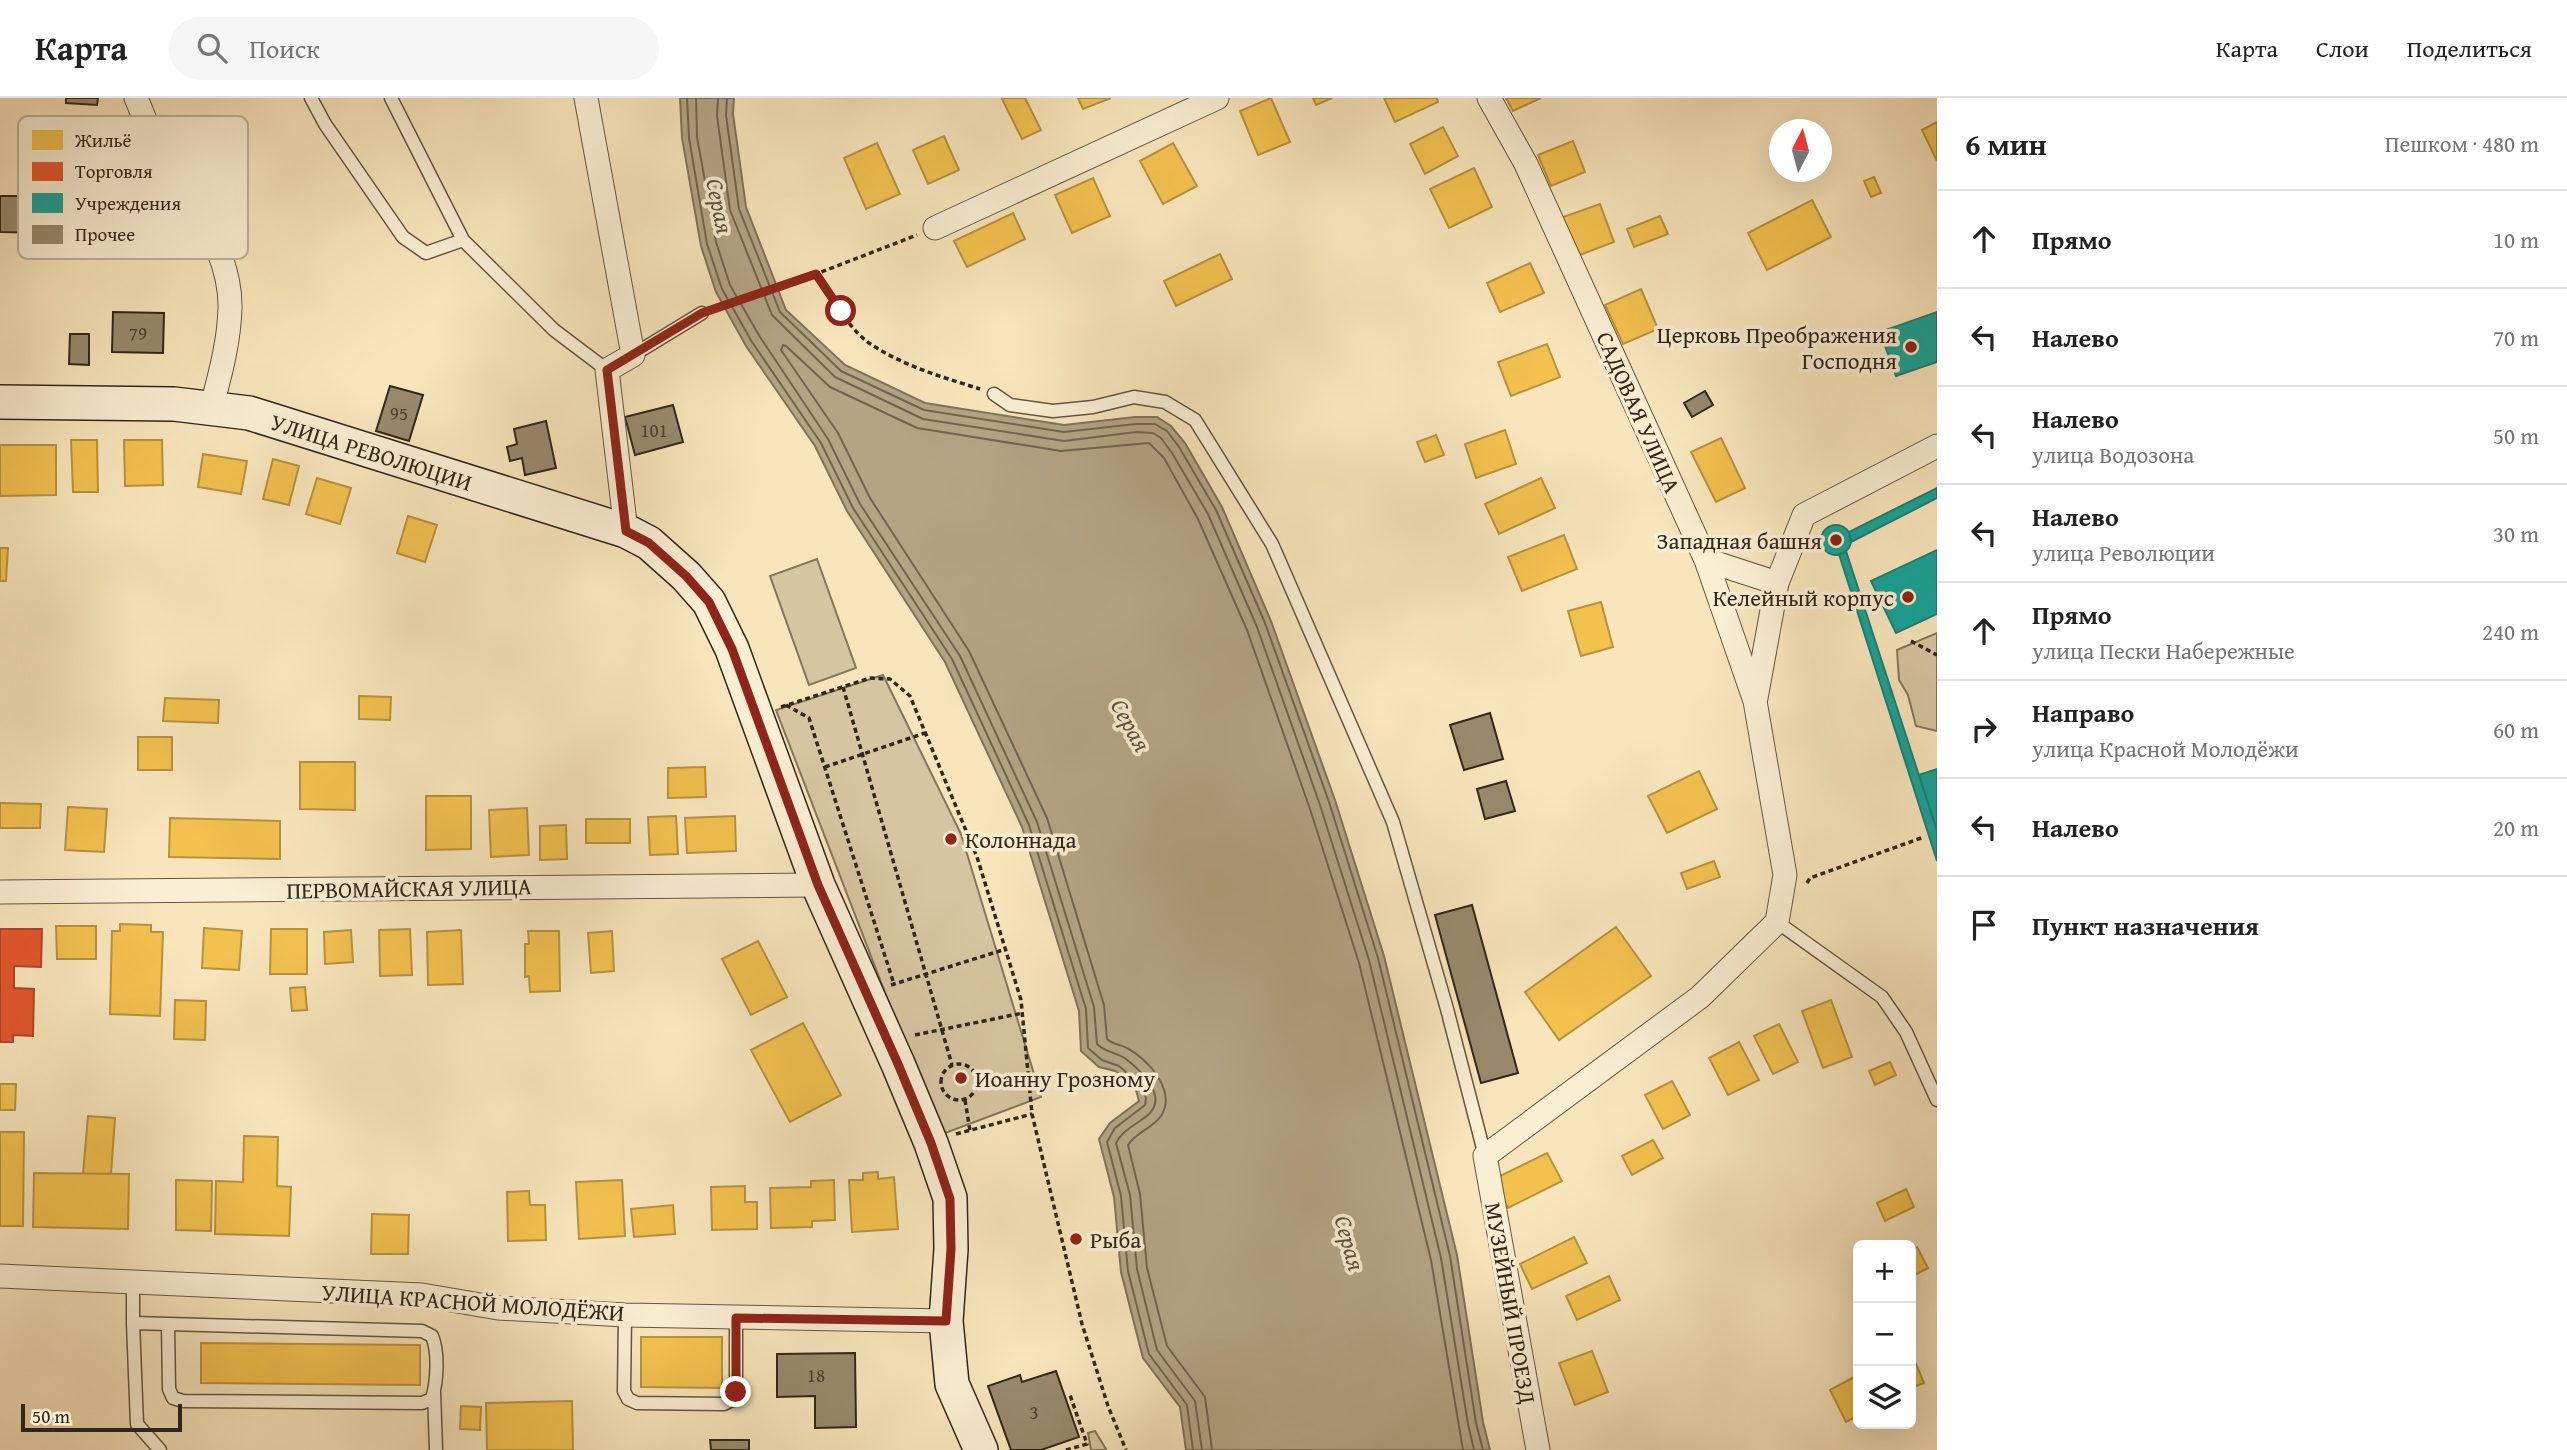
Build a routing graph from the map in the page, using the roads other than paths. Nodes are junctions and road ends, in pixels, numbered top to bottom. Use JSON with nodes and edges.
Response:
{"nodes":[{"id":1,"x":136,"y":98,"type":"edge"},
{"id":2,"x":312,"y":98,"type":"edge"},
{"id":3,"x":391,"y":98,"type":"edge"},
{"id":4,"x":586,"y":98,"type":"edge"},
{"id":5,"x":1217,"y":98,"type":"edge"},
{"id":6,"x":1489,"y":98,"type":"edge"},
{"id":7,"x":144,"y":116,"type":"edge"},
{"id":8,"x":935,"y":228,"type":"road end"},
{"id":9,"x":464,"y":240,"type":"junction"},
{"id":10,"x":220,"y":259,"type":"edge"},
{"id":11,"x":702,"y":313,"type":"road end"},
{"id":12,"x":633,"y":355,"type":"junction"},
{"id":13,"x":607,"y":370,"type":"junction"},
{"id":14,"x":994,"y":394,"type":"road end"},
{"id":15,"x":0,"y":402,"type":"edge"},
{"id":16,"x":211,"y":409,"type":"junction"},
{"id":17,"x":1937,"y":446,"type":"edge"},
{"id":18,"x":626,"y":531,"type":"junction"},
{"id":19,"x":1706,"y":560,"type":"junction"},
{"id":20,"x":1777,"y":583,"type":"junction"},
{"id":21,"x":1755,"y":701,"type":"junction"},
{"id":22,"x":818,"y":885,"type":"junction"},
{"id":23,"x":0,"y":892,"type":"edge"},
{"id":24,"x":1777,"y":922,"type":"junction"},
{"id":25,"x":1937,"y":1100,"type":"edge"},
{"id":26,"x":1485,"y":1156,"type":"junction"},
{"id":27,"x":0,"y":1276,"type":"edge"},
{"id":28,"x":133,"y":1282,"type":"junction"},
{"id":29,"x":625,"y":1315,"type":"junction"},
{"id":30,"x":736,"y":1318,"type":"junction"},
{"id":31,"x":946,"y":1321,"type":"junction"},
{"id":32,"x":133,"y":1324,"type":"junction"},
{"id":33,"x":168,"y":1324,"type":"junction"},
{"id":34,"x":434,"y":1391,"type":"junction"},
{"id":35,"x":160,"y":1450,"type":"edge"},
{"id":36,"x":436,"y":1450,"type":"edge"},
{"id":37,"x":981,"y":1450,"type":"edge"},
{"id":38,"x":1538,"y":1450,"type":"edge"}],
"edges":[{"from":1,"to":7,"type":"street"},
{"from":2,"to":9,"type":"lane"},
{"from":3,"to":9,"type":"lane"},
{"from":4,"to":12,"type":"street"},
{"from":5,"to":8,"type":"street"},
{"from":6,"to":19,"type":"street","name":"САДОВАЯ УЛИЦА"},
{"from":9,"to":13,"type":"lane"},
{"from":10,"to":16,"type":"street"},
{"from":11,"to":12,"type":"lane"},
{"from":12,"to":13,"type":"street"},
{"from":13,"to":18,"type":"street"},
{"from":14,"to":26,"type":"lane"},
{"from":15,"to":16,"type":"main road","name":"УЛИЦА РЕВОЛЮЦИИ"},
{"from":16,"to":18,"type":"main road","name":"УЛИЦА РЕВОЛЮЦИИ"},
{"from":17,"to":20,"type":"street"},
{"from":18,"to":22,"type":"main road","name":"УЛИЦА РЕВОЛЮЦИИ"},
{"from":19,"to":20,"type":"street"},
{"from":19,"to":21,"type":"street","name":"САДОВАЯ УЛИЦА"},
{"from":20,"to":21,"type":"street"},
{"from":21,"to":24,"type":"street","name":"САДОВАЯ УЛИЦА"},
{"from":22,"to":23,"type":"street","name":"ПЕРВОМАЙСКАЯ УЛИЦА"},
{"from":22,"to":31,"type":"main road","name":"УЛИЦА РЕВОЛЮЦИИ"},
{"from":24,"to":25,"type":"lane"},
{"from":24,"to":26,"type":"street"},
{"from":26,"to":38,"type":"street","name":"МУЗЕЙНЫЙ ПРОЕЗД"},
{"from":27,"to":28,"type":"street","name":"УЛИЦА КРАСНОЙ МОЛОДЁЖИ"},
{"from":28,"to":29,"type":"street","name":"УЛИЦА КРАСНОЙ МОЛОДЁЖИ"},
{"from":28,"to":32,"type":"lane"},
{"from":29,"to":30,"type":"street","name":"УЛИЦА КРАСНОЙ МОЛОДЁЖИ"},
{"from":29,"to":30,"type":"lane"},
{"from":30,"to":31,"type":"street","name":"УЛИЦА КРАСНОЙ МОЛОДЁЖИ"},
{"from":31,"to":37,"type":"main road","name":"УЛИЦА РЕВОЛЮЦИИ"},
{"from":32,"to":33,"type":"lane"},
{"from":32,"to":35,"type":"lane"},
{"from":33,"to":34,"type":"lane"},
{"from":33,"to":34,"type":"lane"},
{"from":34,"to":36,"type":"lane"}]}
